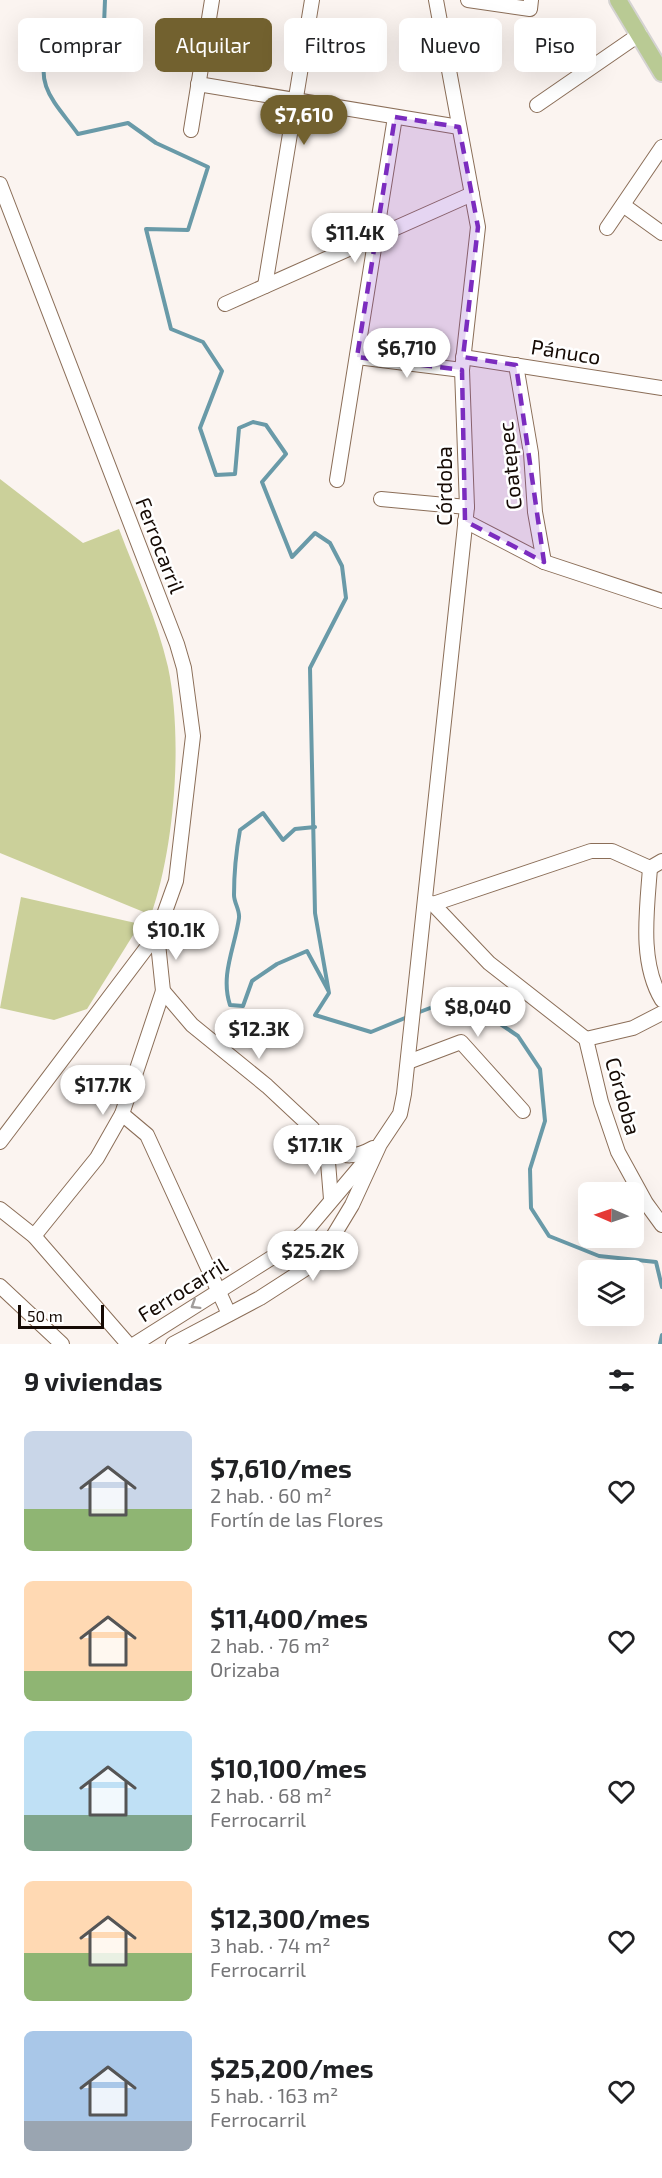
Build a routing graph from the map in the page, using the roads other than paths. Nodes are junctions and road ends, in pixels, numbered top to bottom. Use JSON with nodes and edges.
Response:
{"nodes":[{"id":1,"x":212,"y":0,"type":"edge"},
{"id":2,"x":312,"y":0,"type":"edge"},
{"id":3,"x":436,"y":0,"type":"edge"},
{"id":4,"x":468,"y":0,"type":"edge"},
{"id":5,"x":618,"y":0,"type":"edge"},
{"id":6,"x":530,"y":5,"type":"edge"},
{"id":7,"x":640,"y":34,"type":"junction"},
{"id":8,"x":662,"y":73,"type":"edge"},
{"id":9,"x":198,"y":84,"type":"junction"},
{"id":10,"x":296,"y":100,"type":"junction"},
{"id":11,"x":537,"y":105,"type":"dead end"},
{"id":12,"x":395,"y":117,"type":"junction"},
{"id":13,"x":459,"y":127,"type":"junction"},
{"id":14,"x":191,"y":130,"type":"dead end"},
{"id":15,"x":662,"y":147,"type":"edge"},
{"id":16,"x":0,"y":184,"type":"edge"},
{"id":17,"x":472,"y":194,"type":"junction"},
{"id":18,"x":623,"y":205,"type":"junction"},
{"id":19,"x":607,"y":228,"type":"dead end"},
{"id":20,"x":662,"y":233,"type":"edge"},
{"id":21,"x":376,"y":238,"type":"junction"},
{"id":22,"x":265,"y":286,"type":"junction"},
{"id":23,"x":225,"y":304,"type":"dead end"},
{"id":24,"x":357,"y":357,"type":"junction"},
{"id":25,"x":463,"y":363,"type":"junction"},
{"id":26,"x":516,"y":365,"type":"junction"},
{"id":27,"x":662,"y":388,"type":"edge"},
{"id":28,"x":338,"y":480,"type":"dead end"},
{"id":29,"x":381,"y":499,"type":"dead end"},
{"id":30,"x":467,"y":507,"type":"junction"},
{"id":31,"x":465,"y":521,"type":"junction"},
{"id":32,"x":544,"y":562,"type":"junction"},
{"id":33,"x":662,"y":601,"type":"edge"},
{"id":34,"x":656,"y":865,"type":"edge"},
{"id":35,"x":429,"y":902,"type":"junction"},
{"id":36,"x":157,"y":934,"type":"junction"},
{"id":37,"x":163,"y":991,"type":"junction"},
{"id":38,"x":662,"y":1000,"type":"edge"},
{"id":39,"x":662,"y":1013,"type":"edge"},
{"id":40,"x":586,"y":1039,"type":"junction"},
{"id":41,"x":411,"y":1041,"type":"joint"},
{"id":42,"x":408,"y":1062,"type":"junction"},
{"id":43,"x":523,"y":1111,"type":"dead end"},
{"id":44,"x":122,"y":1114,"type":"junction"},
{"id":45,"x":0,"y":1142,"type":"edge"},
{"id":46,"x":380,"y":1144,"type":"junction"},
{"id":47,"x":327,"y":1150,"type":"junction"},
{"id":48,"x":331,"y":1199,"type":"junction"},
{"id":49,"x":0,"y":1209,"type":"edge"},
{"id":50,"x":662,"y":1225,"type":"edge"},
{"id":51,"x":34,"y":1236,"type":"junction"},
{"id":52,"x":0,"y":1286,"type":"edge"},
{"id":53,"x":220,"y":1290,"type":"junction"},
{"id":54,"x":229,"y":1314,"type":"junction"},
{"id":55,"x":62,"y":1344,"type":"edge"},
{"id":56,"x":128,"y":1344,"type":"edge"},
{"id":57,"x":135,"y":1344,"type":"edge"},
{"id":58,"x":173,"y":1344,"type":"edge"}],
"edges":[{"from":1,"to":9,"type":"street"},
{"from":2,"to":10,"type":"street"},
{"from":3,"to":13,"type":"street","name":"Córdoba"},
{"from":4,"to":6,"type":"street"},
{"from":5,"to":7,"type":"main road"},
{"from":7,"to":8,"type":"main road"},
{"from":7,"to":11,"type":"street"},
{"from":9,"to":10,"type":"street"},
{"from":9,"to":14,"type":"street"},
{"from":10,"to":12,"type":"street"},
{"from":10,"to":22,"type":"street"},
{"from":12,"to":13,"type":"street"},
{"from":12,"to":21,"type":"street"},
{"from":13,"to":17,"type":"street","name":"Córdoba"},
{"from":15,"to":18,"type":"street"},
{"from":16,"to":36,"type":"street","name":"Ferrocarril"},
{"from":17,"to":21,"type":"street"},
{"from":17,"to":25,"type":"street","name":"Córdoba"},
{"from":18,"to":19,"type":"street"},
{"from":18,"to":20,"type":"street"},
{"from":21,"to":22,"type":"street"},
{"from":21,"to":24,"type":"street"},
{"from":22,"to":23,"type":"street"},
{"from":24,"to":25,"type":"street","name":"Pánuco"},
{"from":24,"to":28,"type":"street"},
{"from":25,"to":26,"type":"street","name":"Pánuco"},
{"from":25,"to":30,"type":"street","name":"Córdoba"},
{"from":26,"to":27,"type":"street","name":"Pánuco"},
{"from":26,"to":32,"type":"street","name":"Coatepec"},
{"from":29,"to":30,"type":"street"},
{"from":30,"to":31,"type":"street","name":"Córdoba"},
{"from":31,"to":32,"type":"street"},
{"from":31,"to":35,"type":"street","name":"Córdoba"},
{"from":32,"to":33,"type":"street"},
{"from":34,"to":35,"type":"street"},
{"from":34,"to":38,"type":"street"},
{"from":35,"to":40,"type":"street","name":"Córdoba"},
{"from":35,"to":41,"type":"street","name":"Córdoba"},
{"from":36,"to":37,"type":"street","name":"Ferrocarril"},
{"from":36,"to":45,"type":"street","name":"Ferrocarril"},
{"from":37,"to":44,"type":"street"},
{"from":37,"to":47,"type":"street"},
{"from":39,"to":40,"type":"street","name":"Córdoba"},
{"from":40,"to":50,"type":"street","name":"Córdoba"},
{"from":41,"to":42,"type":"street","name":"Ferrocarril"},
{"from":42,"to":43,"type":"street"},
{"from":42,"to":46,"type":"street","name":"Ferrocarril"},
{"from":44,"to":51,"type":"street"},
{"from":44,"to":53,"type":"street"},
{"from":46,"to":47,"type":"street"},
{"from":46,"to":48,"type":"street","name":"Ferrocarril"},
{"from":46,"to":54,"type":"street","name":"Ferrocarril"},
{"from":47,"to":48,"type":"street"},
{"from":48,"to":53,"type":"street","name":"Ferrocarril"},
{"from":49,"to":51,"type":"street"},
{"from":51,"to":56,"type":"street"},
{"from":52,"to":55,"type":"street"},
{"from":53,"to":54,"type":"street"},
{"from":53,"to":57,"type":"street","name":"Ferrocarril","one_way":true},
{"from":54,"to":58,"type":"street","name":"Ferrocarril"}]}
